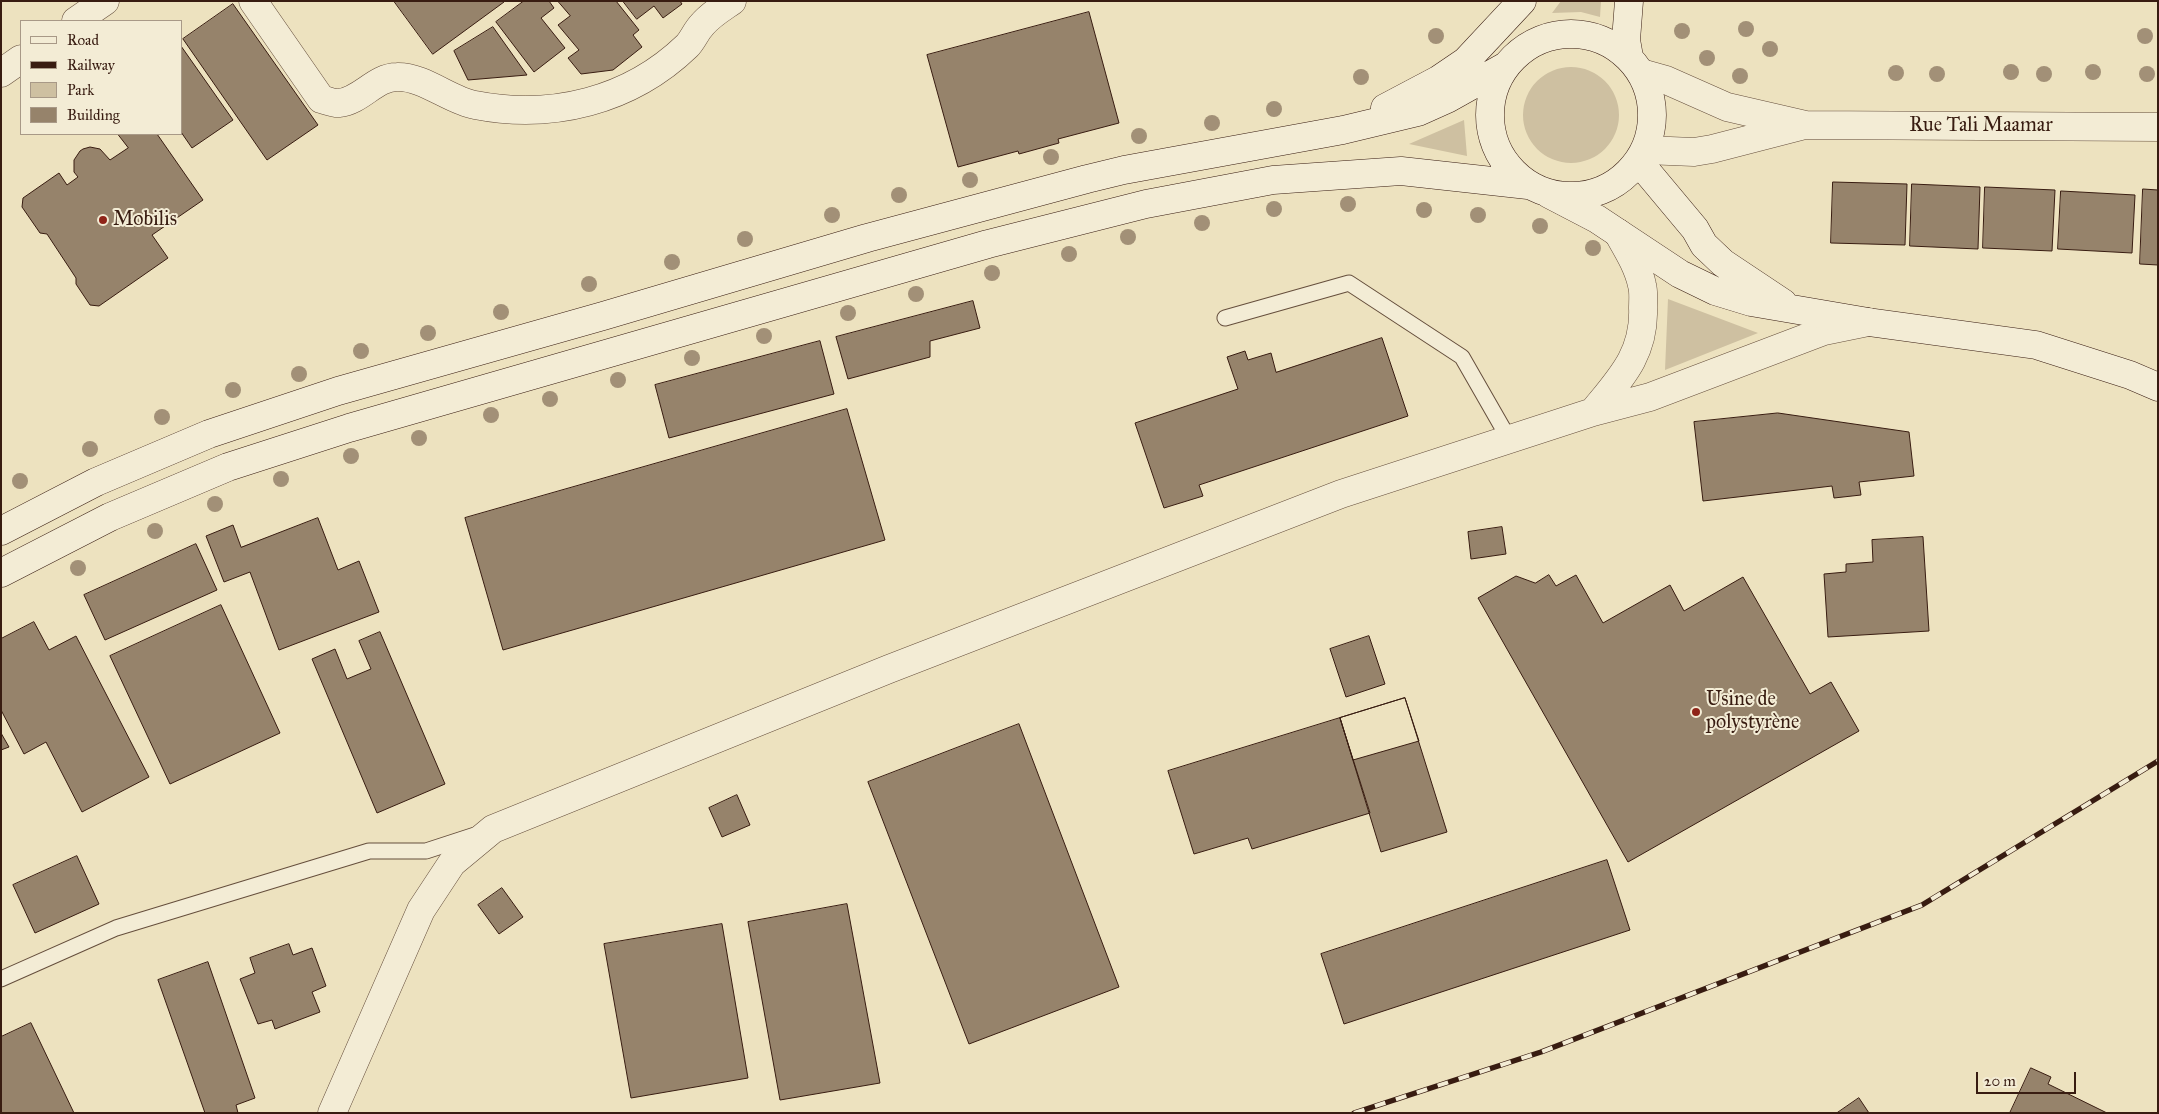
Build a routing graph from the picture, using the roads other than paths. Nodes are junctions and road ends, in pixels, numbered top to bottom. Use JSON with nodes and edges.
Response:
{"nodes":[{"id":1,"x":105,"y":1,"type":"edge"},
{"id":2,"x":253,"y":1,"type":"edge"},
{"id":3,"x":732,"y":1,"type":"edge"},
{"id":4,"x":1522,"y":1,"type":"edge"},
{"id":5,"x":1537,"y":1,"type":"edge"},
{"id":6,"x":1630,"y":1,"type":"edge"},
{"id":7,"x":77,"y":20,"type":"edge"},
{"id":8,"x":1512,"y":59,"type":"junction"},
{"id":9,"x":20,"y":60,"type":"edge"},
{"id":10,"x":1635,"y":65,"type":"junction"},
{"id":11,"x":1,"y":73,"type":"edge"},
{"id":12,"x":1805,"y":125,"type":"junction"},
{"id":13,"x":2158,"y":127,"type":"edge"},
{"id":14,"x":1343,"y":130,"type":"junction"},
{"id":15,"x":1642,"y":156,"type":"junction"},
{"id":16,"x":1539,"y":189,"type":"junction"},
{"id":17,"x":1618,"y":232,"type":"junction"},
{"id":18,"x":1790,"y":308,"type":"junction"},
{"id":19,"x":1226,"y":318,"type":"dead end"},
{"id":20,"x":1868,"y":322,"type":"junction"},
{"id":21,"x":2158,"y":387,"type":"edge"},
{"id":22,"x":1592,"y":412,"type":"junction"},
{"id":23,"x":1509,"y":439,"type":"junction"},
{"id":24,"x":1,"y":531,"type":"edge"},
{"id":25,"x":1,"y":573,"type":"edge"},
{"id":26,"x":493,"y":829,"type":"junction"},
{"id":27,"x":1,"y":979,"type":"edge"},
{"id":28,"x":332,"y":1113,"type":"edge"}],
"edges":[{"from":1,"to":7,"type":"main road"},
{"from":2,"to":3,"type":"main road"},
{"from":4,"to":14,"type":"main road"},
{"from":5,"to":8,"type":"main road"},
{"from":6,"to":10,"type":"main road"},
{"from":8,"to":10,"type":"main road"},
{"from":8,"to":14,"type":"main road"},
{"from":8,"to":16,"type":"main road"},
{"from":9,"to":11,"type":"main road"},
{"from":10,"to":12,"type":"main road"},
{"from":10,"to":15,"type":"main road"},
{"from":12,"to":13,"type":"main road","name":"Rue Tali Maamar"},
{"from":12,"to":15,"type":"main road"},
{"from":14,"to":24,"type":"main road"},
{"from":15,"to":16,"type":"main road"},
{"from":15,"to":18,"type":"main road"},
{"from":16,"to":17,"type":"main road"},
{"from":16,"to":25,"type":"main road"},
{"from":17,"to":18,"type":"main road"},
{"from":17,"to":22,"type":"main road"},
{"from":18,"to":20,"type":"main road"},
{"from":19,"to":23,"type":"lane"},
{"from":20,"to":21,"type":"main road"},
{"from":20,"to":22,"type":"main road"},
{"from":22,"to":23,"type":"main road"},
{"from":23,"to":26,"type":"main road"},
{"from":26,"to":27,"type":"lane"},
{"from":26,"to":28,"type":"main road"}]}
